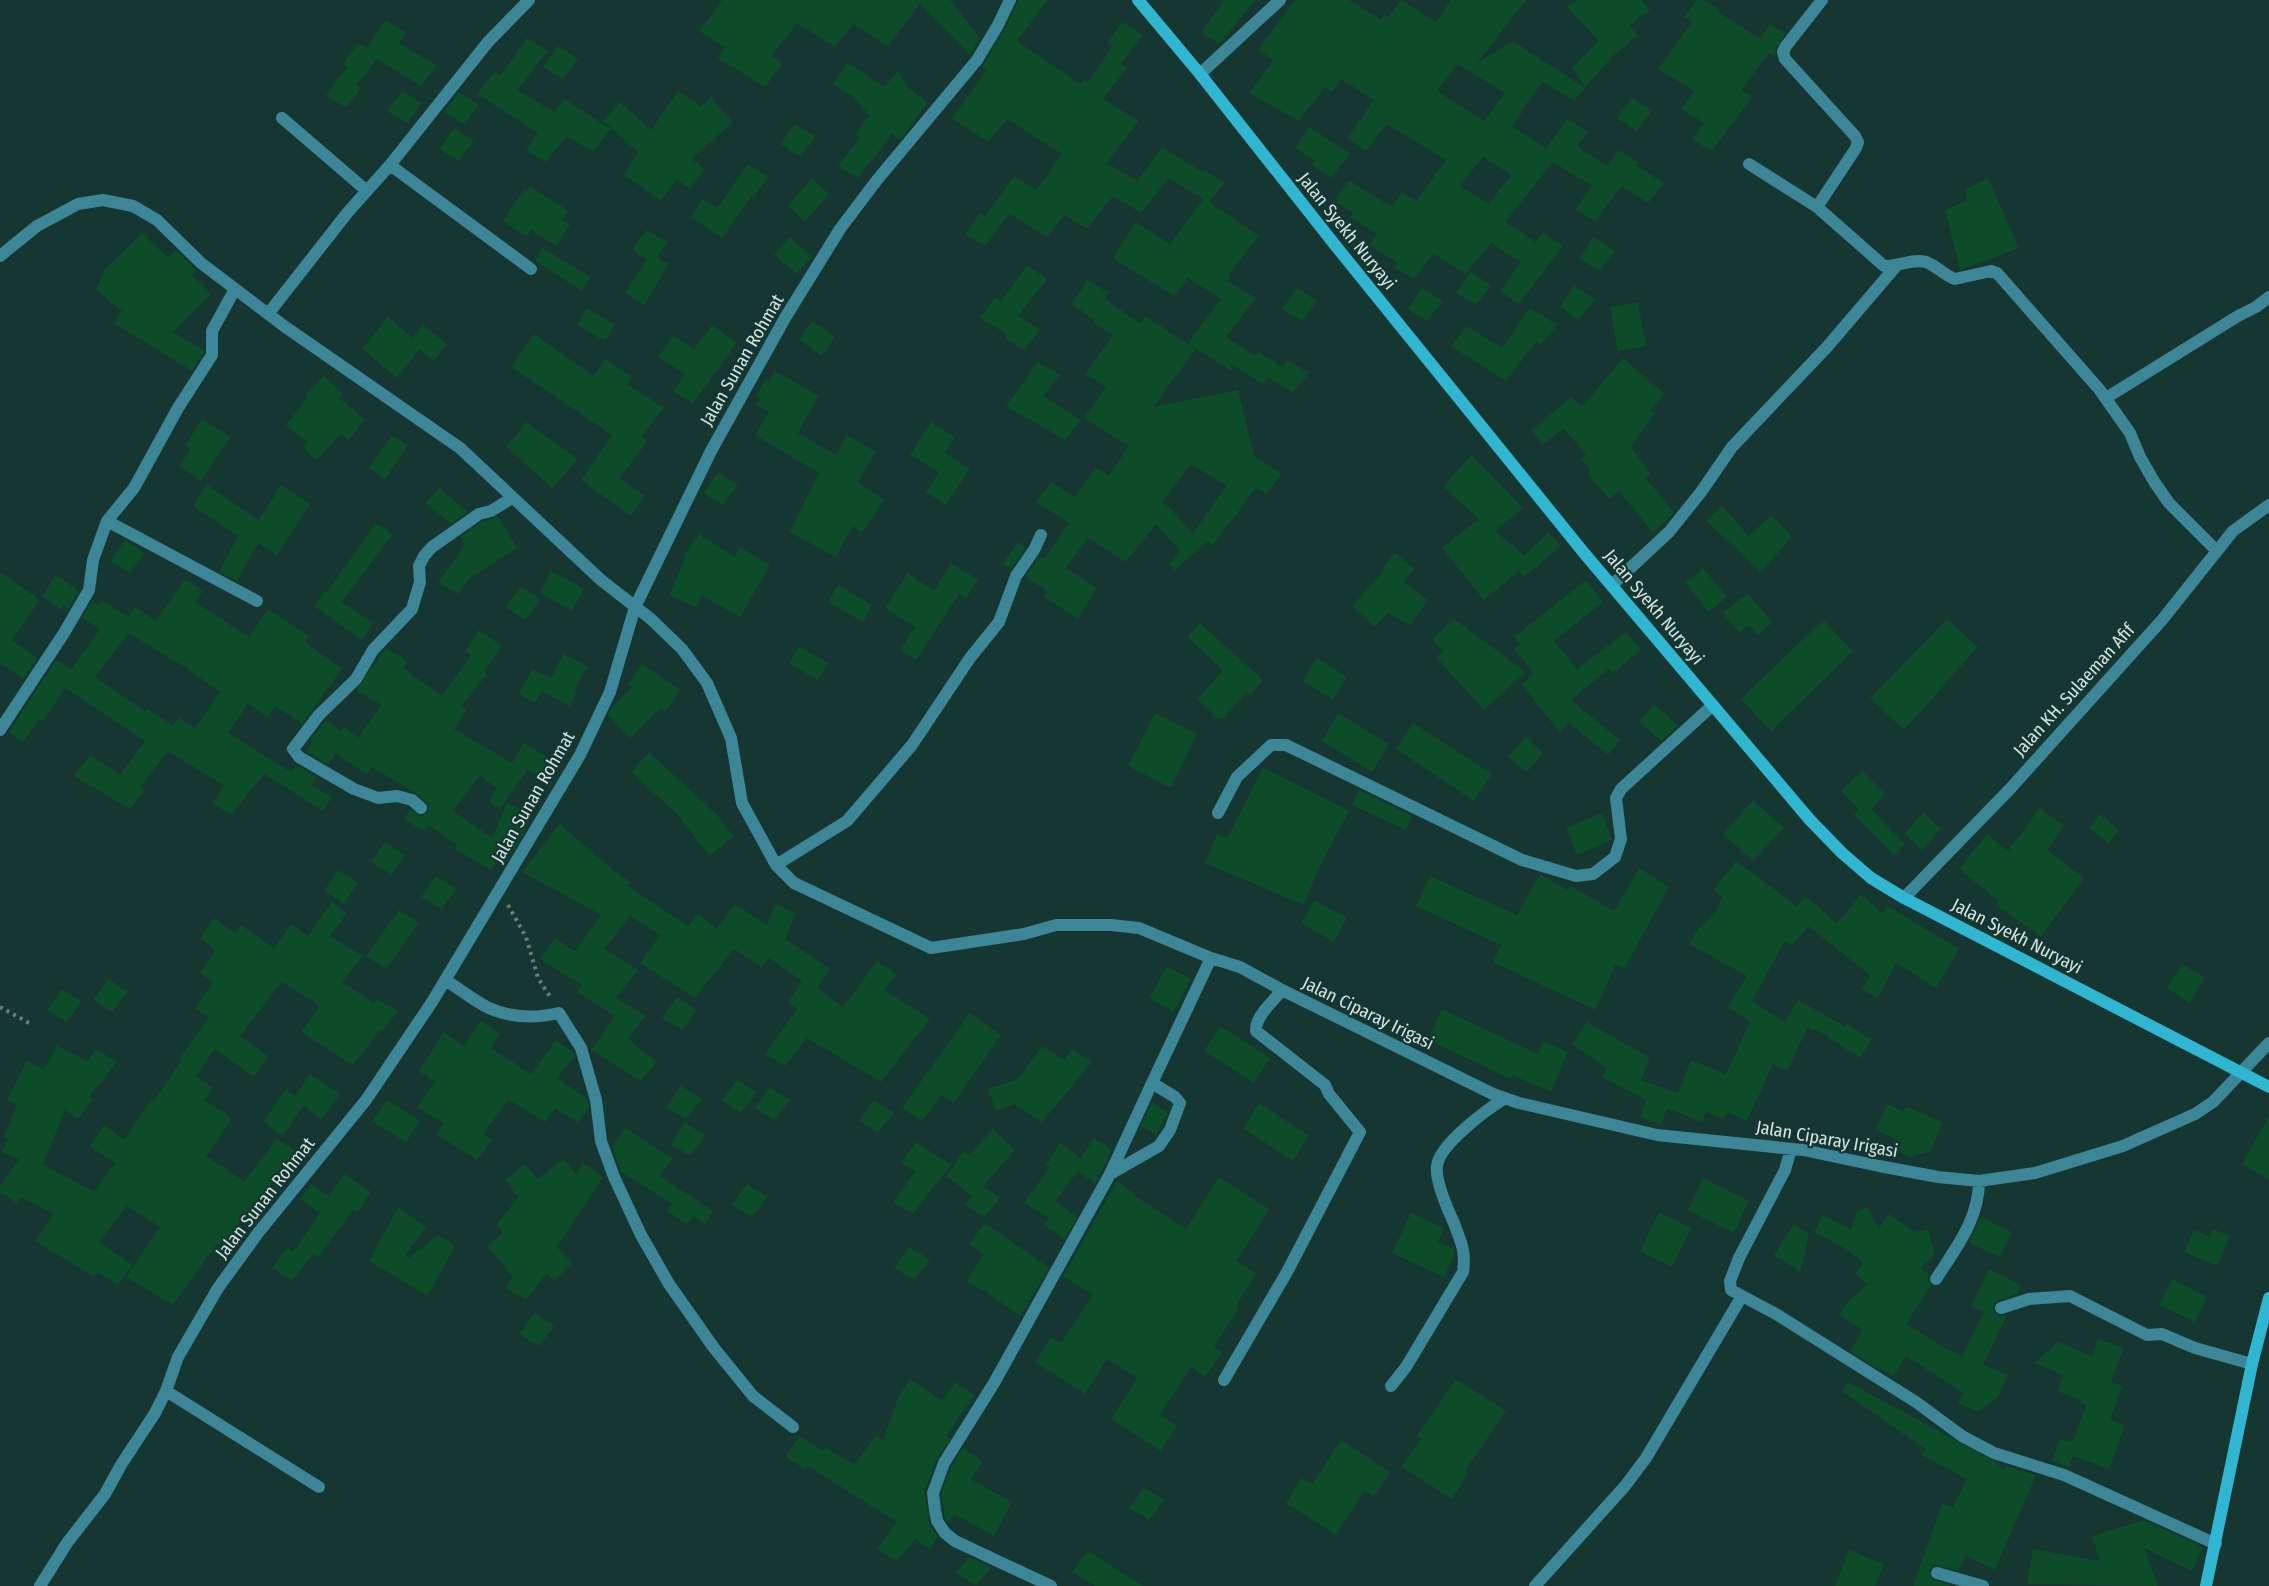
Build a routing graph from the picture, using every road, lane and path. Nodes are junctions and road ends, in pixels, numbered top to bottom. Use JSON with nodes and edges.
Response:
{"nodes":[{"id":1,"x":529,"y":0,"type":"edge"},
{"id":2,"x":1010,"y":0,"type":"edge"},
{"id":3,"x":1138,"y":0,"type":"edge"},
{"id":4,"x":1280,"y":0,"type":"edge"},
{"id":5,"x":1822,"y":0,"type":"edge"},
{"id":6,"x":1200,"y":74,"type":"junction"},
{"id":7,"x":282,"y":118,"type":"dead end"},
{"id":8,"x":1749,"y":164,"type":"dead end"},
{"id":9,"x":390,"y":165,"type":"junction"},
{"id":10,"x":367,"y":191,"type":"junction"},
{"id":11,"x":1817,"y":207,"type":"junction"},
{"id":12,"x":0,"y":256,"type":"edge"},
{"id":13,"x":1897,"y":265,"type":"junction"},
{"id":14,"x":531,"y":269,"type":"dead end"},
{"id":15,"x":235,"y":289,"type":"junction"},
{"id":16,"x":2269,"y":297,"type":"edge"},
{"id":17,"x":268,"y":314,"type":"junction"},
{"id":18,"x":2106,"y":398,"type":"junction"},
{"id":19,"x":512,"y":498,"type":"junction"},
{"id":20,"x":2269,"y":505,"type":"edge"},
{"id":21,"x":107,"y":521,"type":"junction"},
{"id":22,"x":1041,"y":535,"type":"dead end"},
{"id":23,"x":2217,"y":551,"type":"junction"},
{"id":24,"x":1612,"y":585,"type":"junction"},
{"id":25,"x":256,"y":601,"type":"dead end"},
{"id":26,"x":635,"y":607,"type":"junction"},
{"id":27,"x":1713,"y":705,"type":"junction"},
{"id":28,"x":0,"y":730,"type":"edge"},
{"id":29,"x":421,"y":808,"type":"dead end"},
{"id":30,"x":1218,"y":813,"type":"dead end"},
{"id":31,"x":776,"y":866,"type":"junction"},
{"id":32,"x":498,"y":893,"type":"junction"},
{"id":33,"x":1904,"y":898,"type":"junction"},
{"id":34,"x":1211,"y":958,"type":"junction"},
{"id":35,"x":445,"y":980,"type":"junction"},
{"id":36,"x":1282,"y":990,"type":"junction"},
{"id":37,"x":0,"y":1007,"type":"edge"},
{"id":38,"x":559,"y":1013,"type":"junction"},
{"id":39,"x":29,"y":1023,"type":"dead end"},
{"id":40,"x":2269,"y":1043,"type":"edge"},
{"id":41,"x":2246,"y":1075,"type":"junction"},
{"id":42,"x":1152,"y":1083,"type":"junction"},
{"id":43,"x":2269,"y":1087,"type":"edge"},
{"id":44,"x":1504,"y":1099,"type":"junction"},
{"id":45,"x":1791,"y":1151,"type":"junction"},
{"id":46,"x":1110,"y":1174,"type":"junction"},
{"id":47,"x":1979,"y":1181,"type":"junction"},
{"id":48,"x":1936,"y":1279,"type":"dead end"},
{"id":49,"x":1742,"y":1296,"type":"junction"},
{"id":50,"x":2269,"y":1298,"type":"edge"},
{"id":51,"x":2001,"y":1308,"type":"dead end"},
{"id":52,"x":2252,"y":1364,"type":"junction"},
{"id":53,"x":1224,"y":1380,"type":"dead end"},
{"id":54,"x":1390,"y":1386,"type":"dead end"},
{"id":55,"x":166,"y":1390,"type":"junction"},
{"id":56,"x":793,"y":1426,"type":"dead end"},
{"id":57,"x":319,"y":1487,"type":"dead end"},
{"id":58,"x":2216,"y":1544,"type":"junction"},
{"id":59,"x":1937,"y":1573,"type":"dead end"},
{"id":60,"x":40,"y":1586,"type":"edge"},
{"id":61,"x":1051,"y":1586,"type":"edge"},
{"id":62,"x":1535,"y":1586,"type":"edge"},
{"id":63,"x":1983,"y":1586,"type":"edge"},
{"id":64,"x":2206,"y":1586,"type":"edge"}],
"edges":[{"from":1,"to":9,"type":"street"},
{"from":2,"to":26,"type":"street","name":"Jalan Sunan Rohmat"},
{"from":3,"to":6,"type":"main road","name":"Jalan Syekh Nuryayi"},
{"from":4,"to":6,"type":"street"},
{"from":5,"to":11,"type":"street"},
{"from":6,"to":24,"type":"main road","name":"Jalan Syekh Nuryayi"},
{"from":7,"to":10,"type":"street"},
{"from":8,"to":11,"type":"street"},
{"from":9,"to":10,"type":"street"},
{"from":9,"to":14,"type":"street"},
{"from":10,"to":17,"type":"street"},
{"from":11,"to":13,"type":"street"},
{"from":12,"to":15,"type":"street","name":"Jalan Ciparay Irigasi"},
{"from":13,"to":18,"type":"street"},
{"from":13,"to":24,"type":"street"},
{"from":15,"to":17,"type":"street","name":"Jalan Ciparay Irigasi"},
{"from":15,"to":21,"type":"street"},
{"from":16,"to":18,"type":"street"},
{"from":17,"to":19,"type":"street","name":"Jalan Ciparay Irigasi"},
{"from":18,"to":23,"type":"street"},
{"from":19,"to":26,"type":"street","name":"Jalan Ciparay Irigasi"},
{"from":19,"to":29,"type":"street"},
{"from":20,"to":23,"type":"street","name":"Jalan KH. Sulaeman Afif"},
{"from":21,"to":25,"type":"street"},
{"from":21,"to":28,"type":"street"},
{"from":22,"to":31,"type":"street"},
{"from":23,"to":33,"type":"street","name":"Jalan KH. Sulaeman Afif"},
{"from":24,"to":27,"type":"main road","name":"Jalan Syekh Nuryayi"},
{"from":26,"to":31,"type":"street","name":"Jalan Ciparay Irigasi"},
{"from":26,"to":32,"type":"street","name":"Jalan Sunan Rohmat"},
{"from":27,"to":30,"type":"street"},
{"from":27,"to":33,"type":"main road","name":"Jalan Syekh Nuryayi"},
{"from":31,"to":34,"type":"street","name":"Jalan Ciparay Irigasi"},
{"from":32,"to":35,"type":"street","name":"Jalan Sunan Rohmat"},
{"from":32,"to":38,"type":"path"},
{"from":33,"to":41,"type":"main road","name":"Jalan Syekh Nuryayi"},
{"from":34,"to":36,"type":"street","name":"Jalan Ciparay Irigasi"},
{"from":34,"to":42,"type":"street"},
{"from":35,"to":38,"type":"street"},
{"from":35,"to":55,"type":"street","name":"Jalan Sunan Rohmat"},
{"from":36,"to":44,"type":"street","name":"Jalan Ciparay Irigasi"},
{"from":36,"to":53,"type":"street"},
{"from":37,"to":39,"type":"path"},
{"from":38,"to":56,"type":"street"},
{"from":40,"to":41,"type":"street","name":"Jalan Ciparay Irigasi"},
{"from":41,"to":43,"type":"main road","name":"Jalan Syekh Nuryayi"},
{"from":41,"to":47,"type":"street","name":"Jalan Ciparay Irigasi"},
{"from":42,"to":46,"type":"street"},
{"from":42,"to":46,"type":"street"},
{"from":44,"to":45,"type":"street","name":"Jalan Ciparay Irigasi"},
{"from":44,"to":54,"type":"street"},
{"from":45,"to":47,"type":"street","name":"Jalan Ciparay Irigasi"},
{"from":45,"to":49,"type":"street"},
{"from":46,"to":61,"type":"street"},
{"from":47,"to":48,"type":"street"},
{"from":49,"to":58,"type":"street"},
{"from":49,"to":62,"type":"street"},
{"from":50,"to":52,"type":"main road"},
{"from":51,"to":52,"type":"street"},
{"from":52,"to":58,"type":"main road"},
{"from":55,"to":57,"type":"street"},
{"from":55,"to":60,"type":"street","name":"Jalan Sunan Rohmat"},
{"from":58,"to":64,"type":"main road"},
{"from":59,"to":63,"type":"street"}]}
